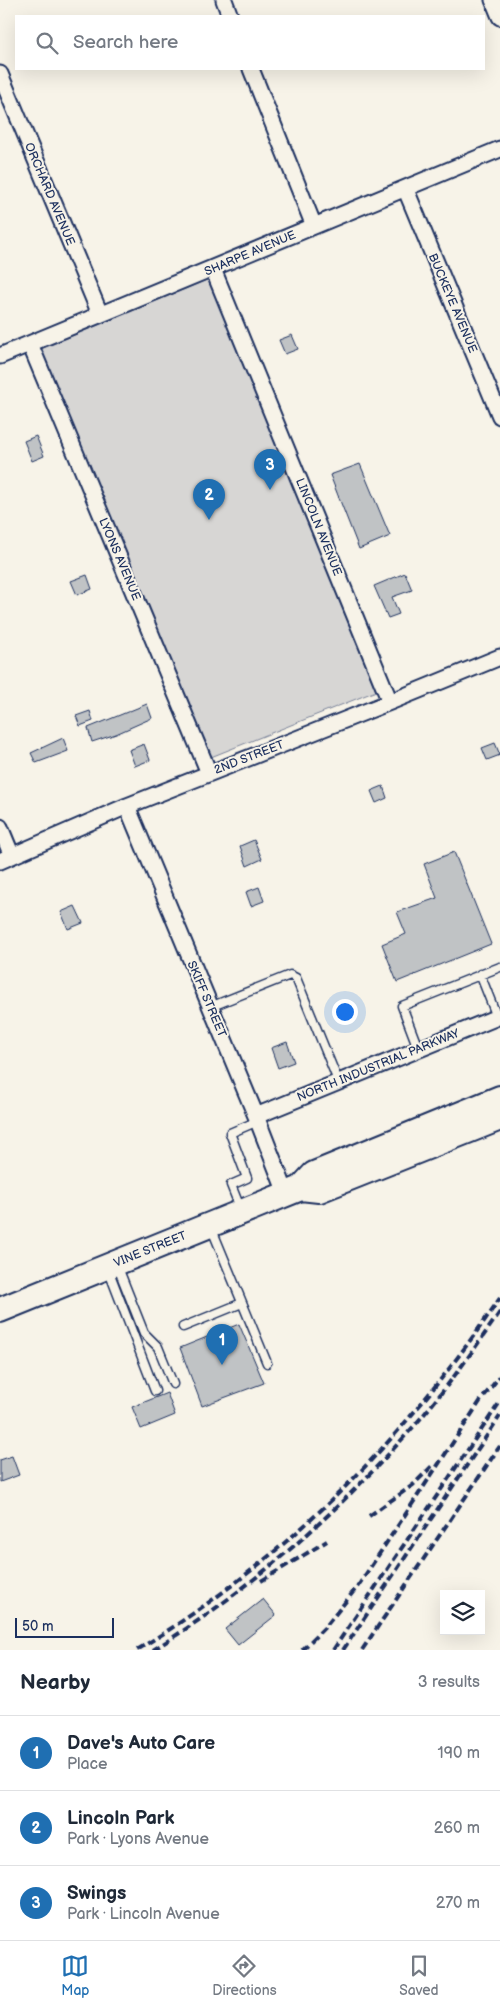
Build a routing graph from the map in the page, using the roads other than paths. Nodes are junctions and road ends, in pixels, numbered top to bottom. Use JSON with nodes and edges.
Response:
{"nodes":[{"id":1,"x":224,"y":0,"type":"edge"},
{"id":2,"x":493,"y":0,"type":"edge"},
{"id":3,"x":230,"y":15,"type":"edge"},
{"id":4,"x":500,"y":18,"type":"edge"},
{"id":5,"x":251,"y":70,"type":"edge"},
{"id":6,"x":0,"y":74,"type":"edge"},
{"id":7,"x":500,"y":150,"type":"edge"},
{"id":8,"x":406,"y":190,"type":"junction"},
{"id":9,"x":314,"y":226,"type":"junction"},
{"id":10,"x":213,"y":269,"type":"junction"},
{"id":11,"x":100,"y":314,"type":"junction"},
{"id":12,"x":30,"y":344,"type":"junction"},
{"id":13,"x":0,"y":356,"type":"edge"},
{"id":14,"x":500,"y":416,"type":"edge"},
{"id":15,"x":500,"y":657,"type":"edge"},
{"id":16,"x":390,"y":702,"type":"junction"},
{"id":17,"x":209,"y":773,"type":"junction"},
{"id":18,"x":126,"y":806,"type":"junction"},
{"id":19,"x":0,"y":827,"type":"edge"},
{"id":20,"x":6,"y":858,"type":"edge"},
{"id":21,"x":500,"y":967,"type":"edge"},
{"id":22,"x":480,"y":974,"type":"junction"},
{"id":23,"x":210,"y":1007,"type":"junction"},
{"id":24,"x":498,"y":1016,"type":"edge"},
{"id":25,"x":418,"y":1048,"type":"junction"},
{"id":26,"x":338,"y":1081,"type":"junction"},
{"id":27,"x":500,"y":1098,"type":"edge"},
{"id":28,"x":257,"y":1118,"type":"junction"},
{"id":29,"x":500,"y":1118,"type":"edge"},
{"id":30,"x":293,"y":1190,"type":"junction"},
{"id":31,"x":242,"y":1212,"type":"junction"},
{"id":32,"x":210,"y":1225,"type":"junction"},
{"id":33,"x":111,"y":1265,"type":"junction"},
{"id":34,"x":242,"y":1303,"type":"junction"},
{"id":35,"x":0,"y":1310,"type":"edge"},
{"id":36,"x":183,"y":1327,"type":"dead end"},
{"id":37,"x":267,"y":1363,"type":"dead end"},
{"id":38,"x":173,"y":1384,"type":"dead end"},
{"id":39,"x":155,"y":1391,"type":"dead end"}],
"edges":[{"from":1,"to":3,"type":"street"},
{"from":2,"to":4,"type":"street"},
{"from":5,"to":9,"type":"street"},
{"from":6,"to":11,"type":"street","name":"ORCHARD AVENUE"},
{"from":7,"to":8,"type":"street","name":"SHARPE AVENUE"},
{"from":8,"to":9,"type":"street","name":"SHARPE AVENUE"},
{"from":8,"to":14,"type":"street","name":"BUCKEYE AVENUE"},
{"from":9,"to":10,"type":"street","name":"SHARPE AVENUE"},
{"from":10,"to":11,"type":"street","name":"SHARPE AVENUE"},
{"from":10,"to":16,"type":"street","name":"LINCOLN AVENUE"},
{"from":11,"to":12,"type":"street","name":"SHARPE AVENUE"},
{"from":12,"to":13,"type":"street","name":"SHARPE AVENUE"},
{"from":12,"to":17,"type":"street","name":"LYONS AVENUE"},
{"from":15,"to":16,"type":"street","name":"2ND STREET"},
{"from":16,"to":17,"type":"street","name":"2ND STREET"},
{"from":17,"to":18,"type":"street","name":"2ND STREET"},
{"from":18,"to":20,"type":"street","name":"2ND STREET"},
{"from":18,"to":23,"type":"street","name":"SKIFF STREET"},
{"from":19,"to":20,"type":"street"},
{"from":21,"to":22,"type":"lane"},
{"from":22,"to":24,"type":"lane"},
{"from":22,"to":25,"type":"lane"},
{"from":23,"to":26,"type":"lane"},
{"from":23,"to":28,"type":"street","name":"SKIFF STREET"},
{"from":24,"to":25,"type":"street","name":"NORTH INDUSTRIAL PARKWAY"},
{"from":25,"to":26,"type":"street","name":"NORTH INDUSTRIAL PARKWAY"},
{"from":26,"to":28,"type":"street","name":"NORTH INDUSTRIAL PARKWAY"},
{"from":27,"to":30,"type":"main road","name":"VINE STREET"},
{"from":28,"to":30,"type":"street","name":"SKIFF STREET"},
{"from":28,"to":31,"type":"lane"},
{"from":29,"to":30,"type":"main road","name":"VINE STREET"},
{"from":30,"to":31,"type":"main road","name":"VINE STREET"},
{"from":31,"to":32,"type":"main road","name":"VINE STREET"},
{"from":32,"to":33,"type":"main road","name":"VINE STREET"},
{"from":32,"to":34,"type":"lane"},
{"from":33,"to":35,"type":"main road","name":"VINE STREET"},
{"from":33,"to":38,"type":"lane"},
{"from":33,"to":39,"type":"lane"},
{"from":34,"to":36,"type":"lane"},
{"from":34,"to":37,"type":"lane"}]}
